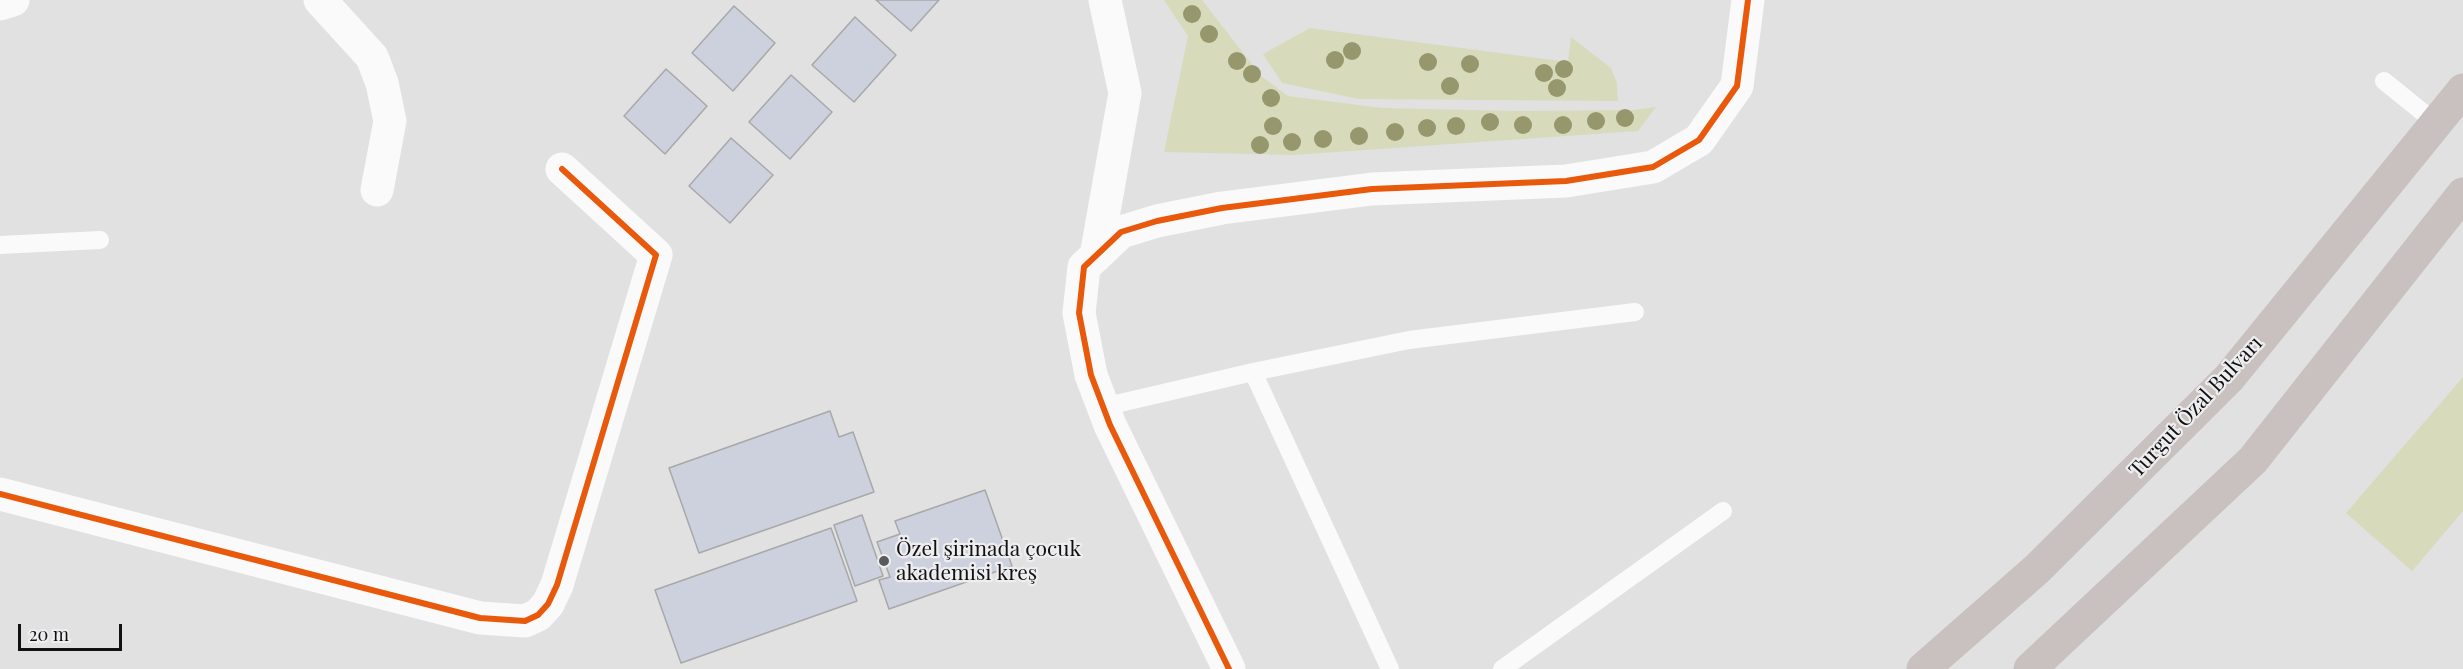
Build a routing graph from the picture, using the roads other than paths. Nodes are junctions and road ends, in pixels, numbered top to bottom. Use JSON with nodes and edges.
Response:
{"nodes":[{"id":1,"x":13,"y":0,"type":"edge"},
{"id":2,"x":320,"y":0,"type":"edge"},
{"id":3,"x":1105,"y":0,"type":"edge"},
{"id":4,"x":1748,"y":0,"type":"edge"},
{"id":5,"x":0,"y":4,"type":"edge"},
{"id":6,"x":2384,"y":81,"type":"dead end"},
{"id":7,"x":2463,"y":90,"type":"edge"},
{"id":8,"x":2436,"y":123,"type":"junction"},
{"id":9,"x":562,"y":169,"type":"dead end"},
{"id":10,"x":377,"y":190,"type":"dead end"},
{"id":11,"x":2463,"y":194,"type":"edge"},
{"id":12,"x":100,"y":240,"type":"dead end"},
{"id":13,"x":0,"y":245,"type":"edge"},
{"id":14,"x":1096,"y":256,"type":"junction"},
{"id":15,"x":1635,"y":312,"type":"dead end"},
{"id":16,"x":1252,"y":372,"type":"junction"},
{"id":17,"x":1103,"y":407,"type":"junction"},
{"id":18,"x":0,"y":494,"type":"edge"},
{"id":19,"x":1723,"y":511,"type":"dead end"},
{"id":20,"x":1229,"y":669,"type":"edge"},
{"id":21,"x":1390,"y":669,"type":"edge"},
{"id":22,"x":1502,"y":669,"type":"edge"},
{"id":23,"x":1923,"y":669,"type":"edge"},
{"id":24,"x":2030,"y":669,"type":"edge"}],
"edges":[{"from":1,"to":5,"type":"street"},
{"from":2,"to":10,"type":"street"},
{"from":3,"to":14,"type":"street"},
{"from":4,"to":14,"type":"street"},
{"from":6,"to":8,"type":"lane"},
{"from":7,"to":8,"type":"highway","name":"Turgut Özal Bulvarı"},
{"from":8,"to":23,"type":"highway","name":"Turgut Özal Bulvarı"},
{"from":9,"to":18,"type":"street"},
{"from":11,"to":24,"type":"highway"},
{"from":12,"to":13,"type":"lane"},
{"from":14,"to":17,"type":"street"},
{"from":15,"to":16,"type":"lane"},
{"from":16,"to":17,"type":"lane"},
{"from":16,"to":21,"type":"lane"},
{"from":17,"to":20,"type":"street"},
{"from":19,"to":22,"type":"lane"}]}
